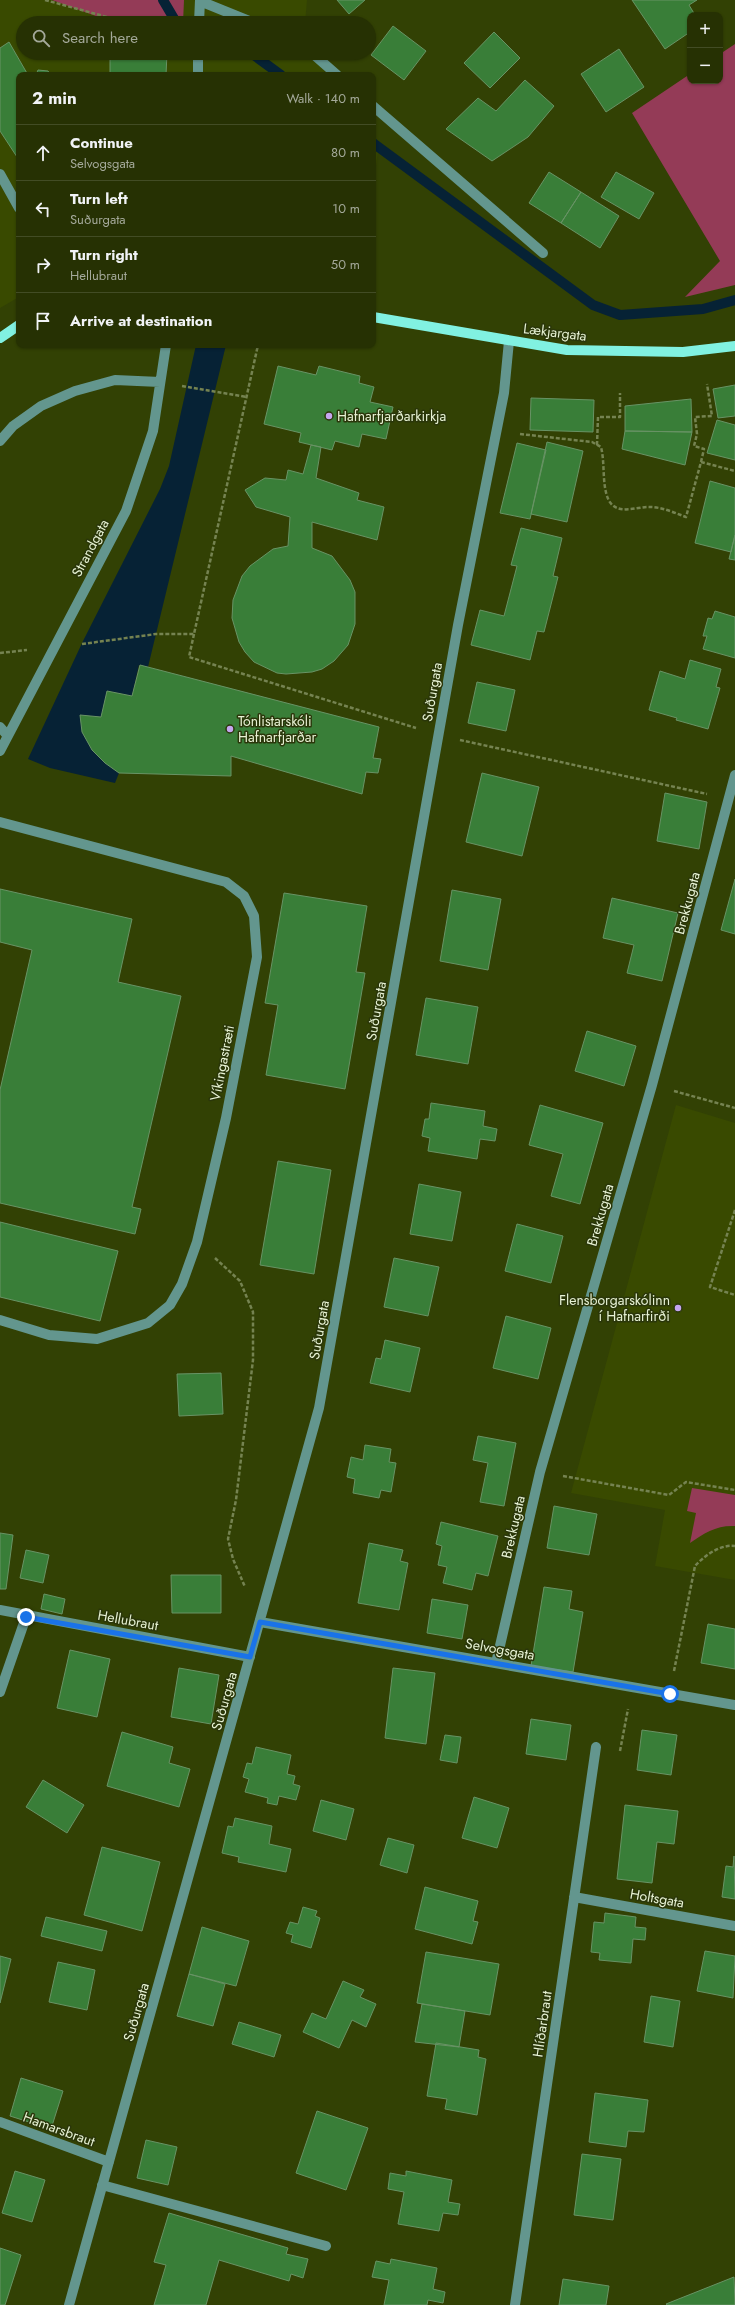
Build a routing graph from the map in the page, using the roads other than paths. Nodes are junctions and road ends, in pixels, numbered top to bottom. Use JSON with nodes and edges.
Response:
{"nodes":[{"id":1,"x":200,"y":0,"type":"edge"},
{"id":2,"x":199,"y":16,"type":"edge"},
{"id":3,"x":238,"y":16,"type":"edge"},
{"id":4,"x":198,"y":60,"type":"edge"},
{"id":5,"x":320,"y":60,"type":"edge"},
{"id":6,"x":198,"y":72,"type":"edge"},
{"id":7,"x":334,"y":72,"type":"edge"},
{"id":8,"x":376,"y":109,"type":"edge"},
{"id":9,"x":0,"y":174,"type":"edge"},
{"id":10,"x":16,"y":203,"type":"edge"},
{"id":11,"x":543,"y":253,"type":"dead end"},
{"id":12,"x":376,"y":318,"type":"edge"},
{"id":13,"x":16,"y":327,"type":"edge"},
{"id":14,"x":0,"y":338,"type":"edge"},
{"id":15,"x":509,"y":340,"type":"junction"},
{"id":16,"x":735,"y":346,"type":"edge"},
{"id":17,"x":166,"y":348,"type":"edge"},
{"id":18,"x":160,"y":382,"type":"junction"},
{"id":19,"x":0,"y":441,"type":"edge"},
{"id":20,"x":0,"y":727,"type":"edge"},
{"id":21,"x":7,"y":735,"type":"junction"},
{"id":22,"x":0,"y":751,"type":"edge"},
{"id":23,"x":735,"y":775,"type":"edge"},
{"id":24,"x":0,"y":822,"type":"edge"},
{"id":25,"x":0,"y":1320,"type":"edge"},
{"id":26,"x":0,"y":1610,"type":"edge"},
{"id":27,"x":26,"y":1617,"type":"junction"},
{"id":28,"x":260,"y":1622,"type":"junction"},
{"id":29,"x":250,"y":1657,"type":"junction"},
{"id":30,"x":496,"y":1663,"type":"junction"},
{"id":31,"x":0,"y":1692,"type":"edge"},
{"id":32,"x":735,"y":1705,"type":"edge"},
{"id":33,"x":596,"y":1747,"type":"road end"},
{"id":34,"x":574,"y":1897,"type":"junction"},
{"id":35,"x":735,"y":1926,"type":"edge"},
{"id":36,"x":0,"y":2122,"type":"edge"},
{"id":37,"x":108,"y":2162,"type":"junction"},
{"id":38,"x":102,"y":2185,"type":"junction"},
{"id":39,"x":326,"y":2246,"type":"dead end"},
{"id":40,"x":68,"y":2305,"type":"edge"},
{"id":41,"x":515,"y":2305,"type":"edge"}],
"edges":[{"from":1,"to":2,"type":"street"},
{"from":1,"to":3,"type":"street"},
{"from":4,"to":6,"type":"street"},
{"from":5,"to":7,"type":"street"},
{"from":8,"to":11,"type":"street"},
{"from":9,"to":10,"type":"street"},
{"from":12,"to":15,"type":"main road","name":"Lækjargata"},
{"from":13,"to":14,"type":"main road"},
{"from":15,"to":16,"type":"main road","name":"Lækjargata"},
{"from":15,"to":28,"type":"street","name":"Suðurgata"},
{"from":17,"to":18,"type":"street","name":"Strandgata"},
{"from":18,"to":19,"type":"street"},
{"from":18,"to":21,"type":"street","name":"Strandgata"},
{"from":20,"to":21,"type":"street"},
{"from":21,"to":22,"type":"street","name":"Strandgata"},
{"from":23,"to":30,"type":"street","name":"Brekkugata"},
{"from":24,"to":25,"type":"street","name":"Víkingastræti"},
{"from":26,"to":27,"type":"street","name":"Hellubraut"},
{"from":27,"to":29,"type":"street","name":"Hellubraut"},
{"from":27,"to":31,"type":"street"},
{"from":28,"to":29,"type":"street","name":"Suðurgata"},
{"from":28,"to":30,"type":"street","name":"Selvogsgata"},
{"from":29,"to":37,"type":"street","name":"Suðurgata"},
{"from":30,"to":32,"type":"street","name":"Selvogsgata"},
{"from":33,"to":34,"type":"street","name":"Hlíðarbraut"},
{"from":34,"to":35,"type":"street","name":"Holtsgata"},
{"from":34,"to":41,"type":"street","name":"Hlíðarbraut"},
{"from":36,"to":37,"type":"street","name":"Hamarsbraut"},
{"from":37,"to":38,"type":"street","name":"Suðurgata"},
{"from":38,"to":39,"type":"street"},
{"from":38,"to":40,"type":"street","name":"Suðurgata"}]}
